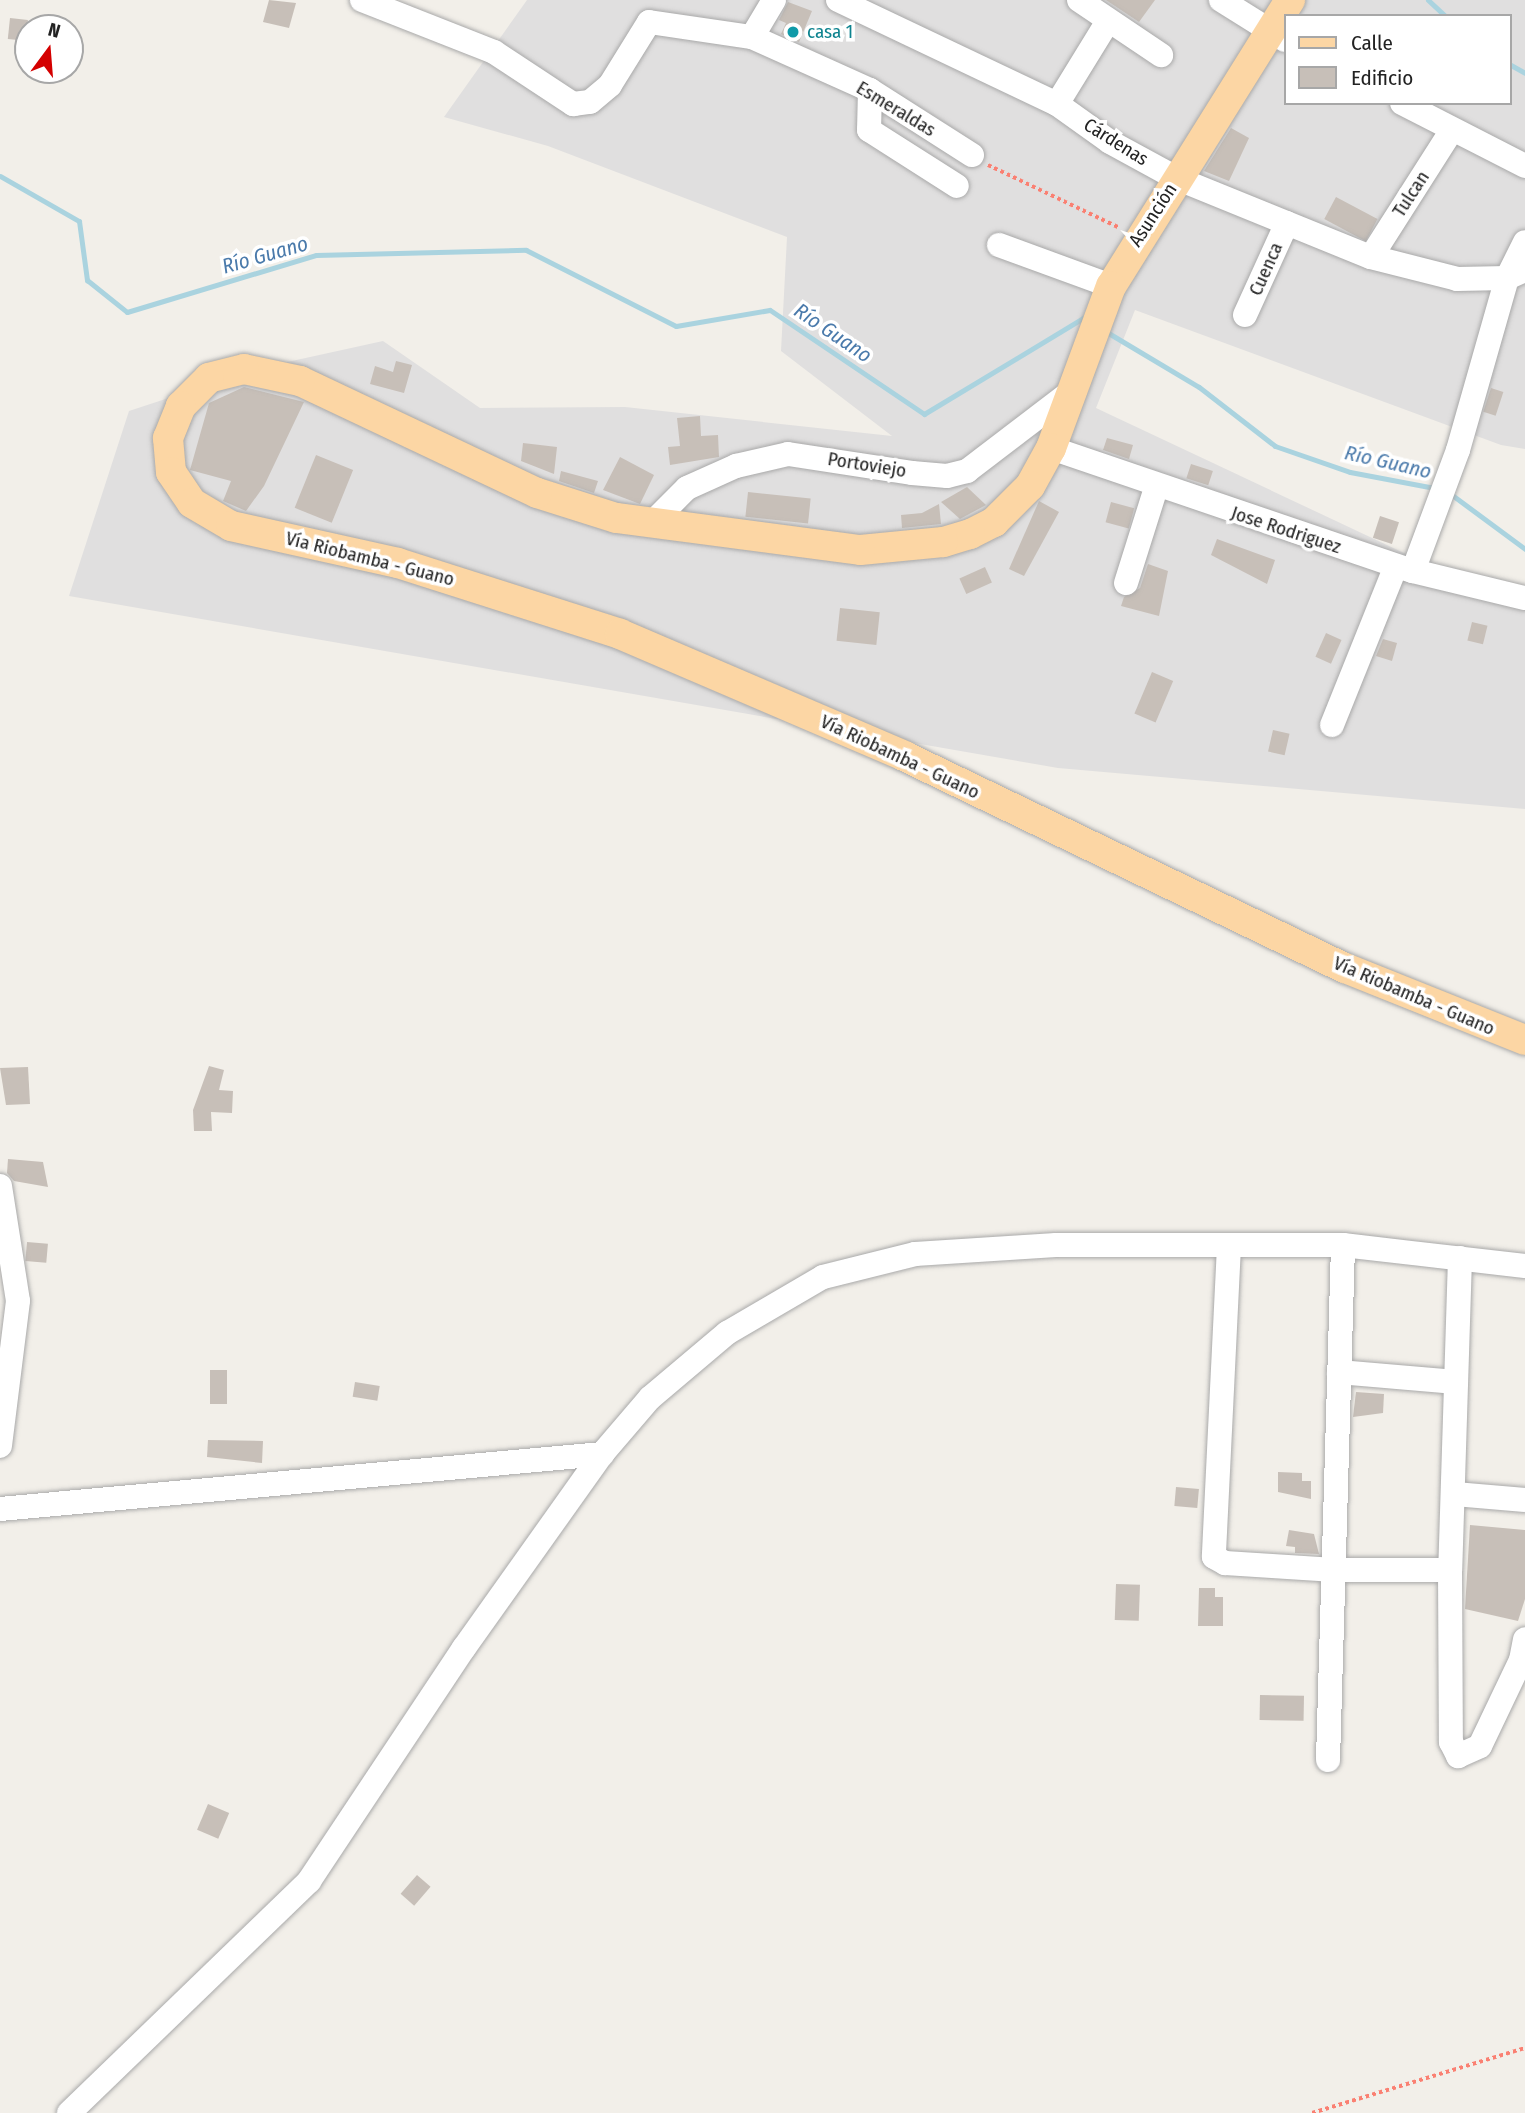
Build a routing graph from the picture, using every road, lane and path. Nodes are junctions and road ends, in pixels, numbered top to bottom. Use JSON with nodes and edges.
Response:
{"nodes":[{"id":1,"x":362,"y":0,"type":"edge"},
{"id":2,"x":774,"y":0,"type":"edge"},
{"id":3,"x":838,"y":0,"type":"edge"},
{"id":4,"x":1079,"y":0,"type":"edge"},
{"id":5,"x":1221,"y":0,"type":"edge"},
{"id":6,"x":1284,"y":20,"type":"edge"},
{"id":7,"x":1108,"y":21,"type":"junction"},
{"id":8,"x":752,"y":37,"type":"junction"},
{"id":9,"x":1279,"y":37,"type":"edge"},
{"id":10,"x":1161,"y":55,"type":"dead end"},
{"id":11,"x":870,"y":90,"type":"junction"},
{"id":12,"x":1057,"y":104,"type":"junction"},
{"id":13,"x":1406,"y":105,"type":"edge"},
{"id":14,"x":1452,"y":130,"type":"junction"},
{"id":15,"x":972,"y":155,"type":"joint"},
{"id":16,"x":1525,"y":166,"type":"edge"},
{"id":17,"x":1176,"y":178,"type":"junction"},
{"id":18,"x":957,"y":186,"type":"dead end"},
{"id":19,"x":1287,"y":223,"type":"junction"},
{"id":20,"x":1138,"y":236,"type":"junction"},
{"id":21,"x":1525,"y":242,"type":"edge"},
{"id":22,"x":999,"y":245,"type":"dead end"},
{"id":23,"x":1371,"y":257,"type":"junction"},
{"id":24,"x":1516,"y":274,"type":"edge"},
{"id":25,"x":1108,"y":297,"type":"junction"},
{"id":26,"x":1245,"y":315,"type":"dead end"},
{"id":27,"x":1073,"y":390,"type":"junction"},
{"id":28,"x":1052,"y":448,"type":"junction"},
{"id":29,"x":1156,"y":488,"type":"junction"},
{"id":30,"x":652,"y":523,"type":"junction"},
{"id":31,"x":1405,"y":568,"type":"junction"},
{"id":32,"x":1126,"y":583,"type":"dead end"},
{"id":33,"x":1525,"y":597,"type":"edge"},
{"id":34,"x":1332,"y":725,"type":"dead end"},
{"id":35,"x":1525,"y":1040,"type":"edge"},
{"id":36,"x":0,"y":1186,"type":"edge"},
{"id":37,"x":1343,"y":1245,"type":"junction"},
{"id":38,"x":1230,"y":1246,"type":"junction"},
{"id":39,"x":1460,"y":1258,"type":"junction"},
{"id":40,"x":1525,"y":1266,"type":"edge"},
{"id":41,"x":1339,"y":1372,"type":"junction"},
{"id":42,"x":1456,"y":1382,"type":"junction"},
{"id":43,"x":0,"y":1446,"type":"edge"},
{"id":44,"x":602,"y":1454,"type":"junction"},
{"id":45,"x":1455,"y":1494,"type":"junction"},
{"id":46,"x":1525,"y":1500,"type":"edge"},
{"id":47,"x":0,"y":1509,"type":"edge"},
{"id":48,"x":1335,"y":1570,"type":"junction"},
{"id":49,"x":1450,"y":1570,"type":"junction"},
{"id":50,"x":1524,"y":1653,"type":"edge"},
{"id":51,"x":1328,"y":1760,"type":"dead end"},
{"id":52,"x":1525,"y":2048,"type":"edge"},
{"id":53,"x":69,"y":2113,"type":"edge"},
{"id":54,"x":1312,"y":2113,"type":"edge"}],
"edges":[{"from":1,"to":8,"type":"street","name":"Esmeraldas"},
{"from":2,"to":8,"type":"street"},
{"from":3,"to":12,"type":"street","name":"Cárdenas"},
{"from":4,"to":7,"type":"street"},
{"from":5,"to":9,"type":"street"},
{"from":6,"to":9,"type":"main road","name":"Asunción"},
{"from":7,"to":10,"type":"street"},
{"from":7,"to":12,"type":"street"},
{"from":8,"to":11,"type":"street","name":"Esmeraldas"},
{"from":9,"to":17,"type":"main road","name":"Asunción"},
{"from":11,"to":15,"type":"street","name":"Esmeraldas"},
{"from":11,"to":18,"type":"street"},
{"from":12,"to":17,"type":"street","name":"Cárdenas"},
{"from":13,"to":14,"type":"street"},
{"from":14,"to":16,"type":"street"},
{"from":14,"to":23,"type":"street","name":"Tulcan"},
{"from":15,"to":20,"type":"path"},
{"from":17,"to":19,"type":"street","name":"Cárdenas"},
{"from":17,"to":20,"type":"main road","name":"Asunción"},
{"from":19,"to":23,"type":"street","name":"Cárdenas"},
{"from":19,"to":26,"type":"street","name":"Cuenca"},
{"from":20,"to":25,"type":"main road","name":"Asunción"},
{"from":21,"to":24,"type":"street"},
{"from":22,"to":25,"type":"street"},
{"from":23,"to":24,"type":"street","name":"Cárdenas"},
{"from":24,"to":31,"type":"street"},
{"from":25,"to":27,"type":"main road","name":"Asunción"},
{"from":27,"to":28,"type":"main road","name":"Asunción"},
{"from":27,"to":30,"type":"street","name":"Portoviejo"},
{"from":28,"to":29,"type":"street","name":"Jose Rodriguez"},
{"from":28,"to":30,"type":"main road","name":"Vía Riobamba - Guano"},
{"from":29,"to":31,"type":"street","name":"Jose Rodriguez"},
{"from":29,"to":32,"type":"street"},
{"from":30,"to":35,"type":"main road","name":"Vía Riobamba - Guano"},
{"from":31,"to":33,"type":"street","name":"Jose Rodriguez"},
{"from":31,"to":34,"type":"street"},
{"from":36,"to":43,"type":"street"},
{"from":37,"to":38,"type":"street"},
{"from":37,"to":39,"type":"street"},
{"from":37,"to":41,"type":"street"},
{"from":38,"to":44,"type":"street"},
{"from":38,"to":48,"type":"street"},
{"from":39,"to":40,"type":"street"},
{"from":39,"to":42,"type":"street"},
{"from":41,"to":42,"type":"street"},
{"from":41,"to":48,"type":"street"},
{"from":42,"to":45,"type":"street"},
{"from":44,"to":47,"type":"street"},
{"from":44,"to":53,"type":"street"},
{"from":45,"to":46,"type":"street"},
{"from":45,"to":49,"type":"street"},
{"from":48,"to":49,"type":"street"},
{"from":48,"to":51,"type":"street"},
{"from":49,"to":50,"type":"street"},
{"from":52,"to":54,"type":"path"}]}
